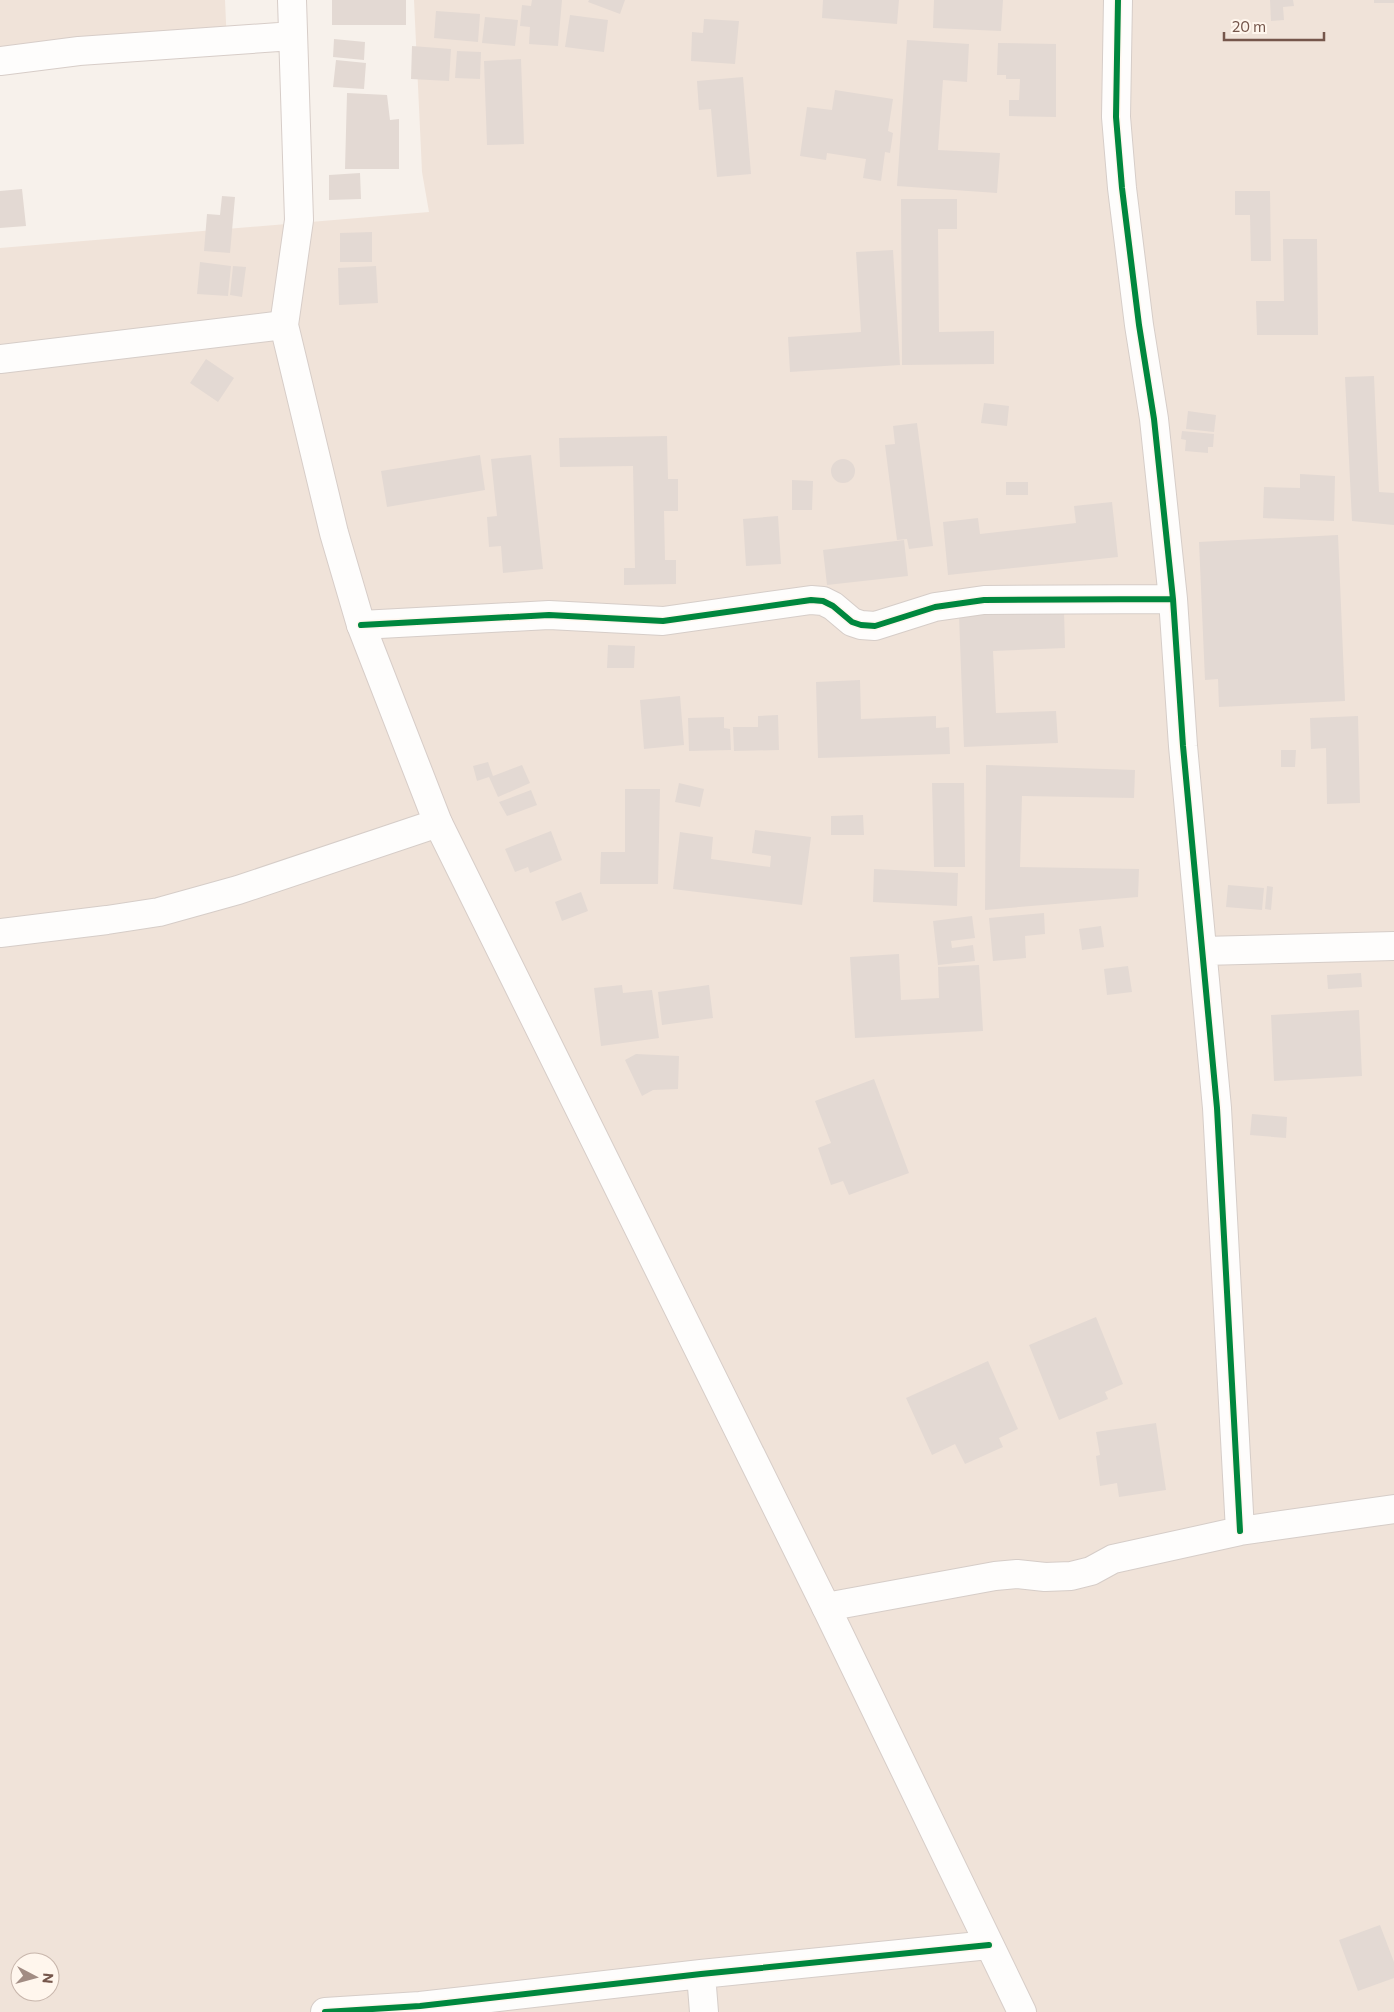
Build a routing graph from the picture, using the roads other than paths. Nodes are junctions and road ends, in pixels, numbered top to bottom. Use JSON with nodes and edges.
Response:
{"nodes":[{"id":1,"x":292,"y":0,"type":"edge"},
{"id":2,"x":1118,"y":0,"type":"edge"},
{"id":3,"x":293,"y":36,"type":"junction"},
{"id":4,"x":0,"y":61,"type":"edge"},
{"id":5,"x":284,"y":325,"type":"junction"},
{"id":6,"x":0,"y":359,"type":"edge"},
{"id":7,"x":1173,"y":599,"type":"junction"},
{"id":8,"x":361,"y":625,"type":"junction"},
{"id":9,"x":438,"y":823,"type":"junction"},
{"id":10,"x":0,"y":933,"type":"edge"},
{"id":11,"x":1394,"y":946,"type":"edge"},
{"id":12,"x":1202,"y":951,"type":"junction"},
{"id":13,"x":1394,"y":1509,"type":"edge"},
{"id":14,"x":1240,"y":1531,"type":"junction"},
{"id":15,"x":826,"y":1607,"type":"junction"},
{"id":16,"x":989,"y":1945,"type":"junction"},
{"id":17,"x":701,"y":1974,"type":"junction"},
{"id":18,"x":325,"y":2012,"type":"edge"},
{"id":19,"x":704,"y":2012,"type":"edge"},
{"id":20,"x":1022,"y":2012,"type":"edge"}],
"edges":[{"from":1,"to":3,"type":"street"},
{"from":2,"to":7,"type":"street"},
{"from":3,"to":4,"type":"street"},
{"from":3,"to":5,"type":"street"},
{"from":5,"to":6,"type":"street"},
{"from":5,"to":8,"type":"street"},
{"from":7,"to":8,"type":"street"},
{"from":7,"to":12,"type":"street"},
{"from":8,"to":9,"type":"street"},
{"from":9,"to":10,"type":"street"},
{"from":9,"to":15,"type":"street"},
{"from":11,"to":12,"type":"street"},
{"from":12,"to":14,"type":"street"},
{"from":13,"to":14,"type":"street"},
{"from":14,"to":15,"type":"street"},
{"from":15,"to":16,"type":"street"},
{"from":16,"to":17,"type":"street"},
{"from":16,"to":20,"type":"street"},
{"from":17,"to":18,"type":"street"},
{"from":17,"to":19,"type":"street"}]}
